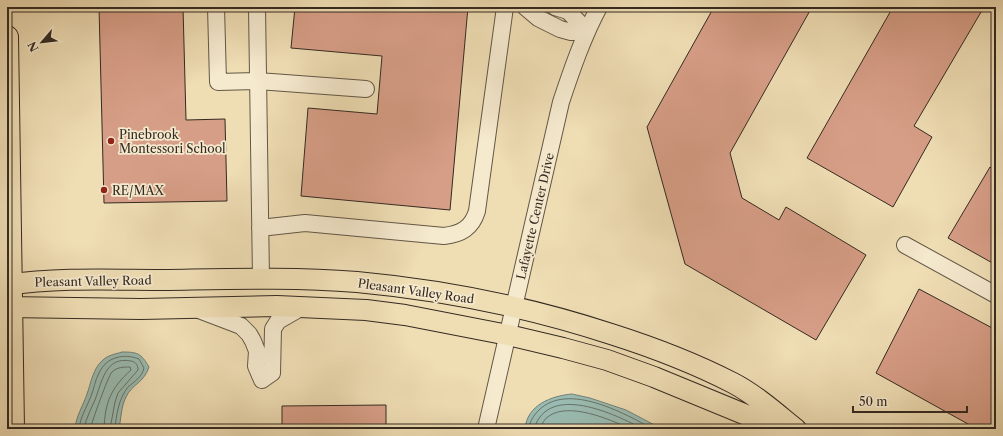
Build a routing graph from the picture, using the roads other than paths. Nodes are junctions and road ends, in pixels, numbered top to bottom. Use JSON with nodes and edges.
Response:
{"nodes":[{"id":1,"x":216,"y":7,"type":"edge"},
{"id":2,"x":257,"y":7,"type":"edge"},
{"id":3,"x":505,"y":7,"type":"edge"},
{"id":4,"x":525,"y":7,"type":"edge"},
{"id":5,"x":555,"y":7,"type":"edge"},
{"id":6,"x":599,"y":7,"type":"edge"},
{"id":7,"x":587,"y":32,"type":"junction"},
{"id":8,"x":7,"y":37,"type":"edge"},
{"id":9,"x":258,"y":81,"type":"junction"},
{"id":10,"x":366,"y":89,"type":"dead end"},
{"id":11,"x":260,"y":228,"type":"junction"},
{"id":12,"x":905,"y":245,"type":"dead end"},
{"id":13,"x":261,"y":279,"type":"junction"},
{"id":14,"x":9,"y":284,"type":"edge"},
{"id":15,"x":996,"y":295,"type":"edge"},
{"id":16,"x":304,"y":306,"type":"junction"},
{"id":17,"x":515,"y":306,"type":"junction"},
{"id":18,"x":9,"y":307,"type":"edge"},
{"id":19,"x":193,"y":308,"type":"junction"},
{"id":20,"x":508,"y":335,"type":"junction"},
{"id":21,"x":13,"y":429,"type":"edge"},
{"id":22,"x":486,"y":429,"type":"edge"},
{"id":23,"x":788,"y":429,"type":"edge"},
{"id":24,"x":796,"y":429,"type":"edge"}],
"edges":[{"from":1,"to":9,"type":"street"},
{"from":2,"to":9,"type":"street"},
{"from":3,"to":11,"type":"street"},
{"from":4,"to":7,"type":"street"},
{"from":5,"to":7,"type":"street"},
{"from":6,"to":7,"type":"street","name":"Lafayette Center Drive"},
{"from":7,"to":17,"type":"street","name":"Lafayette Center Drive"},
{"from":8,"to":14,"type":"highway"},
{"from":9,"to":10,"type":"street"},
{"from":9,"to":11,"type":"street"},
{"from":11,"to":13,"type":"street"},
{"from":12,"to":15,"type":"street"},
{"from":13,"to":14,"type":"main road","name":"Pleasant Valley Road"},
{"from":13,"to":17,"type":"main road","name":"Pleasant Valley Road"},
{"from":14,"to":18,"type":"highway"},
{"from":16,"to":19,"type":"main road"},
{"from":16,"to":19,"type":"street"},
{"from":16,"to":20,"type":"main road"},
{"from":17,"to":20,"type":"street","name":"Lafayette Center Drive"},
{"from":17,"to":24,"type":"main road","name":"Pleasant Valley Road"},
{"from":18,"to":19,"type":"main road"},
{"from":18,"to":21,"type":"highway"},
{"from":20,"to":22,"type":"street","name":"Lafayette Center Drive"},
{"from":20,"to":23,"type":"main road"}]}
